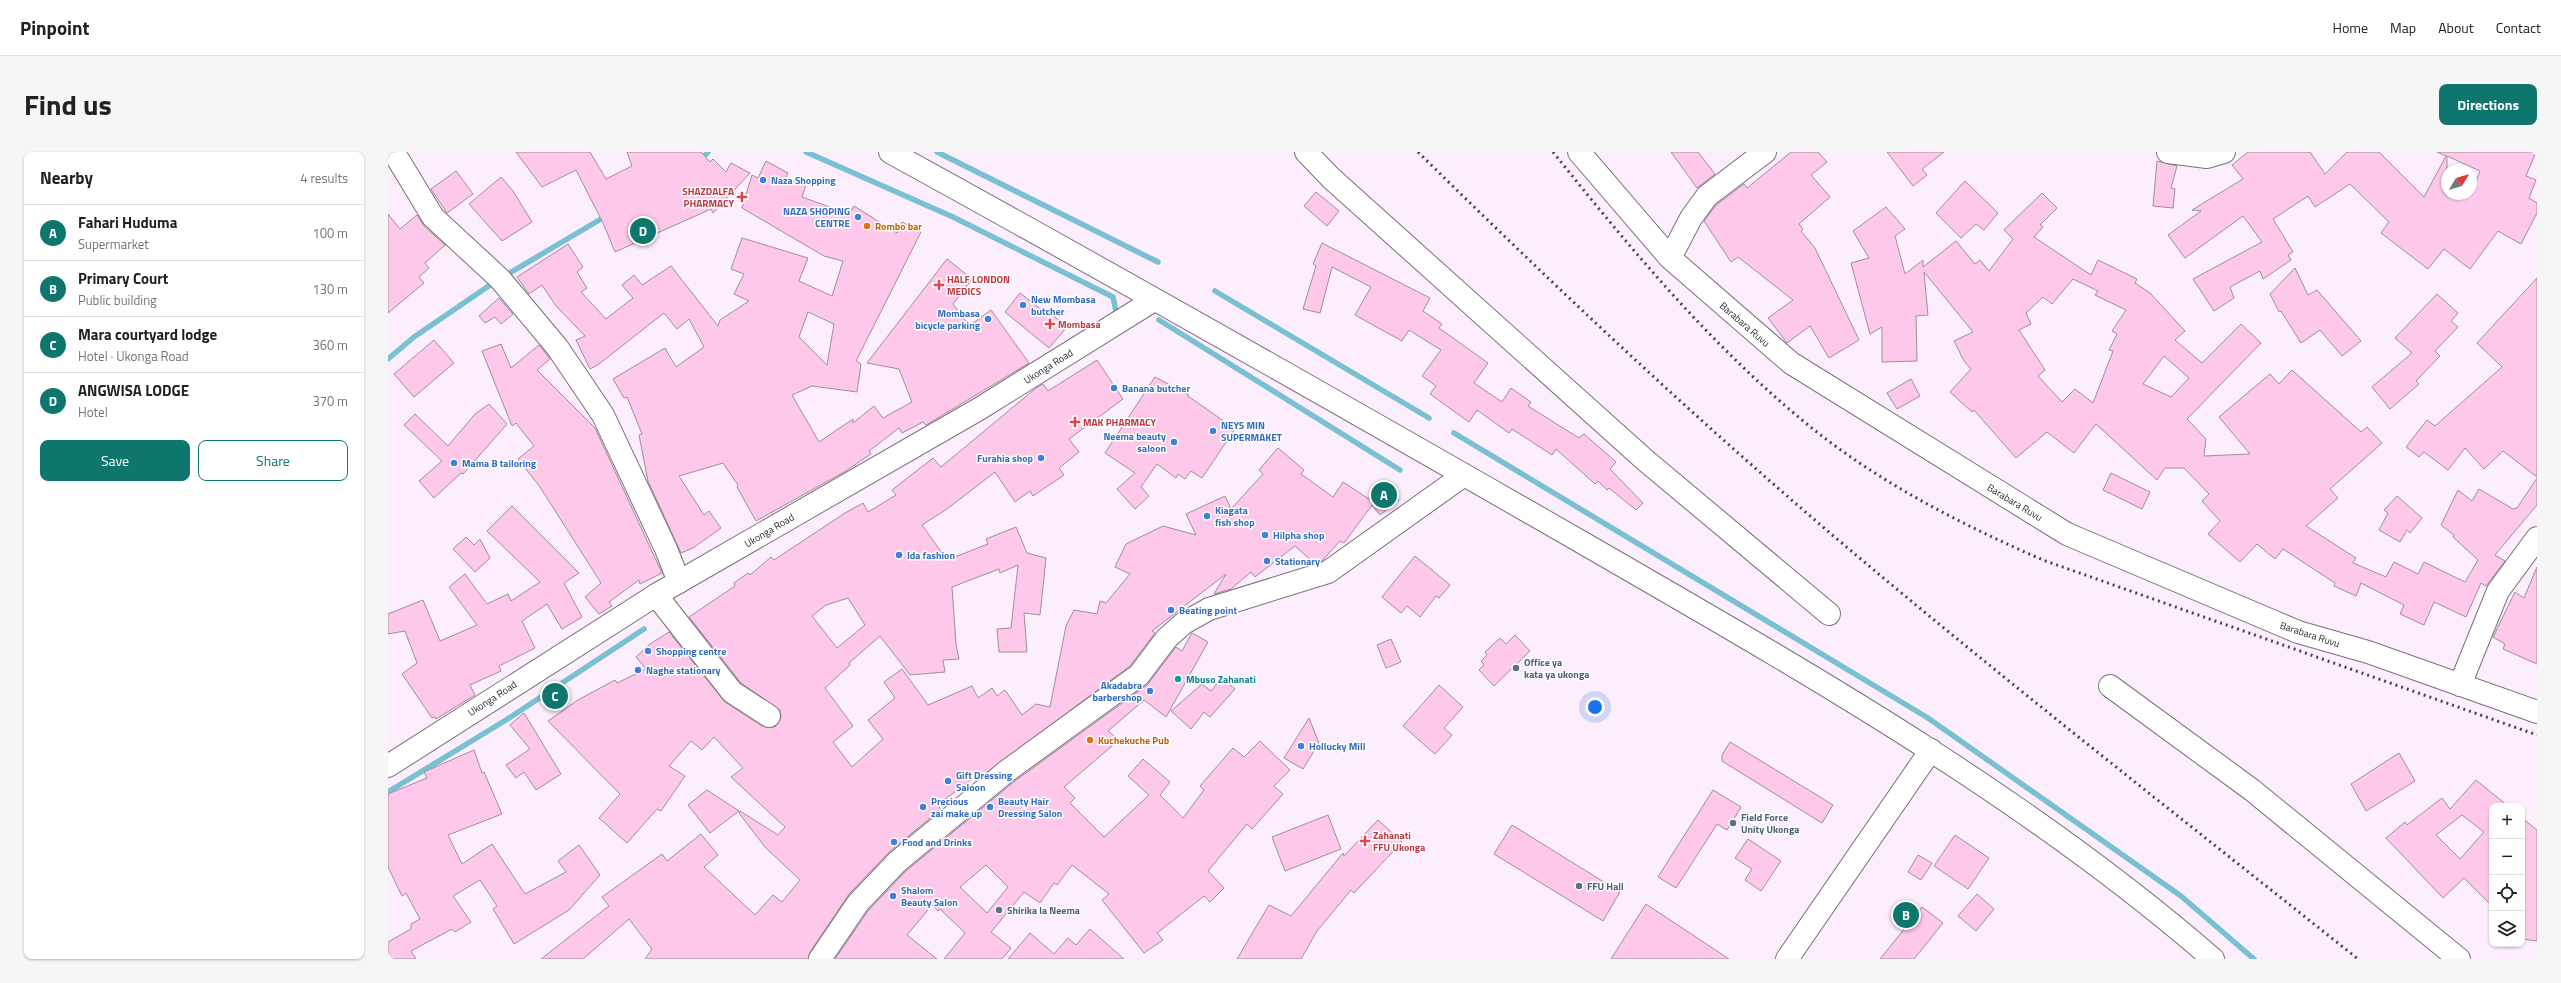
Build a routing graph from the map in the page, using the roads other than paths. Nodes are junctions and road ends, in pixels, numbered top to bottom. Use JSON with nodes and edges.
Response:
{"nodes":[{"id":1,"x":890,"y":152,"type":"edge"},
{"id":2,"x":1306,"y":152,"type":"edge"},
{"id":3,"x":1580,"y":152,"type":"edge"},
{"id":4,"x":1765,"y":152,"type":"edge"},
{"id":5,"x":2168,"y":152,"type":"edge"},
{"id":6,"x":2224,"y":152,"type":"edge"},
{"id":7,"x":399,"y":155,"type":"edge"},
{"id":8,"x":1670,"y":258,"type":"junction"},
{"id":9,"x":1154,"y":300,"type":"junction"},
{"id":10,"x":1464,"y":475,"type":"junction"},
{"id":11,"x":2537,"y":538,"type":"edge"},
{"id":12,"x":679,"y":582,"type":"junction"},
{"id":13,"x":656,"y":595,"type":"junction"},
{"id":14,"x":1829,"y":614,"type":"dead end"},
{"id":15,"x":2460,"y":685,"type":"junction"},
{"id":16,"x":2110,"y":686,"type":"dead end"},
{"id":17,"x":2537,"y":712,"type":"edge"},
{"id":18,"x":769,"y":716,"type":"dead end"},
{"id":19,"x":1931,"y":750,"type":"junction"},
{"id":20,"x":388,"y":766,"type":"edge"},
{"id":21,"x":820,"y":959,"type":"edge"},
{"id":22,"x":1787,"y":959,"type":"edge"},
{"id":23,"x":2213,"y":959,"type":"edge"},
{"id":24,"x":2459,"y":959,"type":"edge"}],
"edges":[{"from":1,"to":9,"type":"street"},
{"from":2,"to":14,"type":"street"},
{"from":3,"to":8,"type":"street","name":"Barabara Ruvu"},
{"from":4,"to":8,"type":"street"},
{"from":5,"to":6,"type":"street"},
{"from":7,"to":12,"type":"street"},
{"from":8,"to":15,"type":"street","name":"Barabara Ruvu"},
{"from":9,"to":10,"type":"street"},
{"from":9,"to":12,"type":"street","name":"Ukonga Road"},
{"from":10,"to":19,"type":"street"},
{"from":10,"to":21,"type":"street"},
{"from":11,"to":15,"type":"street"},
{"from":12,"to":13,"type":"street","name":"Ukonga Road"},
{"from":13,"to":18,"type":"street"},
{"from":13,"to":20,"type":"street","name":"Ukonga Road"},
{"from":15,"to":17,"type":"street","name":"Barabara Ruvu"},
{"from":16,"to":24,"type":"street"},
{"from":19,"to":22,"type":"street"},
{"from":19,"to":23,"type":"street"}]}
